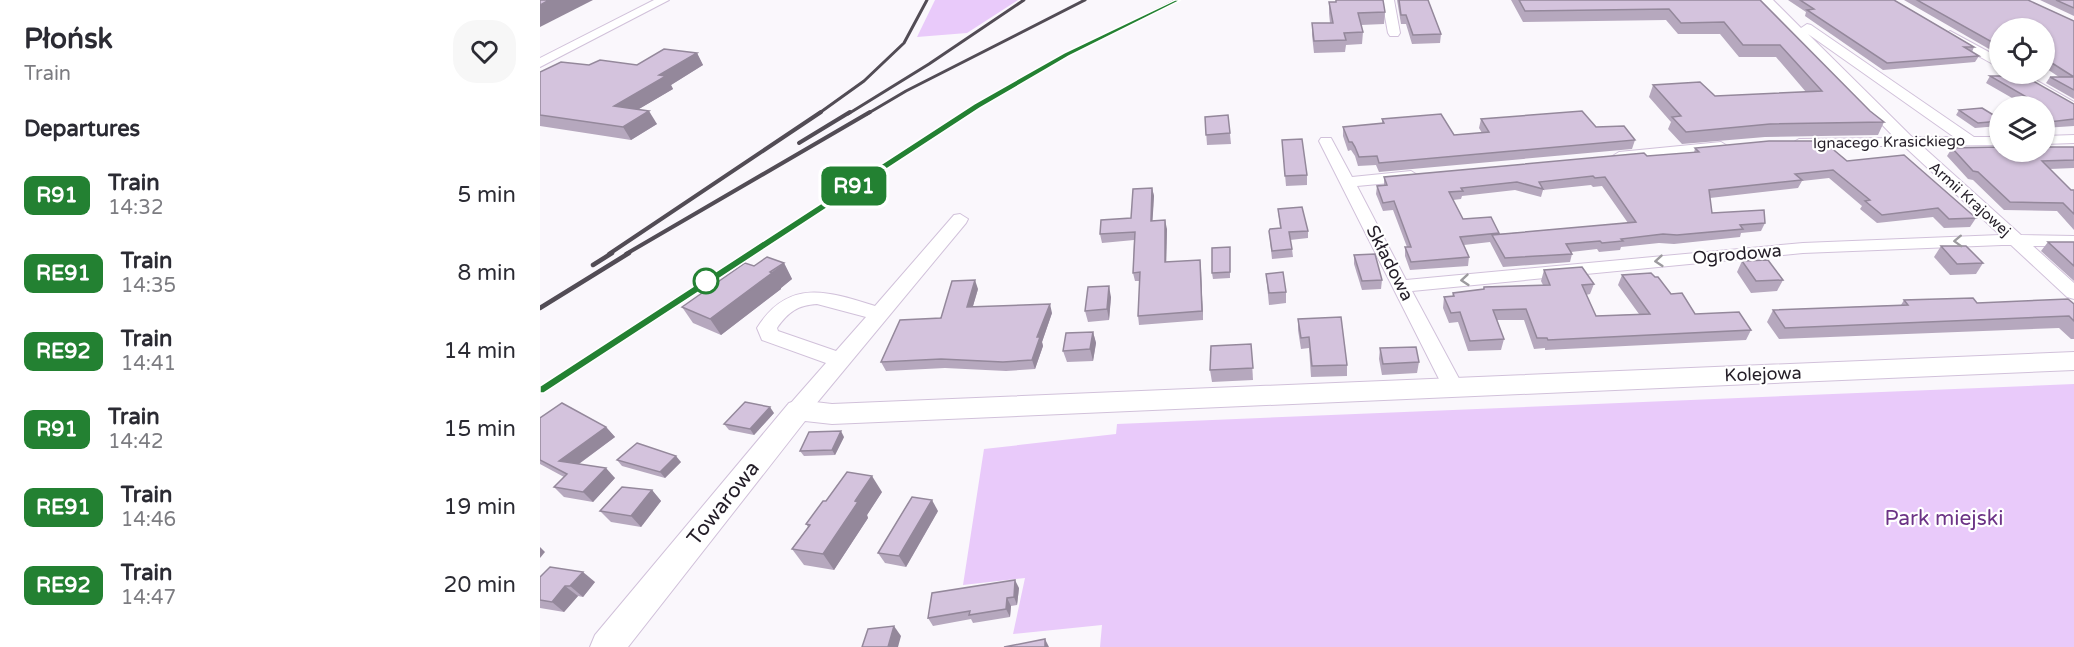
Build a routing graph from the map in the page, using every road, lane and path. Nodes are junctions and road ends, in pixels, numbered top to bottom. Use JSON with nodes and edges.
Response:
{"nodes":[{"id":1,"x":663,"y":0,"type":"edge"},
{"id":2,"x":1388,"y":0,"type":"edge"},
{"id":3,"x":1767,"y":0,"type":"edge"},
{"id":4,"x":1792,"y":26,"type":"junction"},
{"id":5,"x":1940,"y":29,"type":"edge"},
{"id":6,"x":1394,"y":33,"type":"dead end"},
{"id":7,"x":1989,"y":58,"type":"edge"},
{"id":8,"x":540,"y":63,"type":"edge"},
{"id":9,"x":2033,"y":84,"type":"edge"},
{"id":10,"x":2074,"y":108,"type":"edge"},
{"id":11,"x":2074,"y":139,"type":"edge"},
{"id":12,"x":2055,"y":140,"type":"edge"},
{"id":13,"x":1326,"y":141,"type":"dead end"},
{"id":14,"x":1971,"y":141,"type":"junction"},
{"id":15,"x":1989,"y":141,"type":"edge"},
{"id":16,"x":1908,"y":142,"type":"junction"},
{"id":17,"x":1788,"y":143,"type":"edge"},
{"id":18,"x":1741,"y":146,"type":"edge"},
{"id":19,"x":1598,"y":159,"type":"edge"},
{"id":20,"x":1431,"y":174,"type":"edge"},
{"id":21,"x":1348,"y":182,"type":"junction"},
{"id":22,"x":960,"y":219,"type":"dead end"},
{"id":23,"x":2016,"y":240,"type":"junction"},
{"id":24,"x":2074,"y":241,"type":"edge"},
{"id":25,"x":1402,"y":286,"type":"junction"},
{"id":26,"x":2074,"y":293,"type":"edge"},
{"id":27,"x":879,"y":314,"type":"junction"},
{"id":28,"x":841,"y":360,"type":"junction"},
{"id":29,"x":2074,"y":362,"type":"edge"},
{"id":30,"x":1452,"y":386,"type":"junction"},
{"id":31,"x":798,"y":410,"type":"junction"},
{"id":32,"x":607,"y":647,"type":"edge"}],
"edges":[{"from":1,"to":8,"type":"street"},
{"from":2,"to":6,"type":"street"},
{"from":3,"to":4,"type":"street","name":"Armii Krajowej"},
{"from":4,"to":14,"type":"street"},
{"from":4,"to":16,"type":"street","name":"Armii Krajowej"},
{"from":5,"to":7,"type":"street"},
{"from":9,"to":10,"type":"street"},
{"from":11,"to":12,"type":"street"},
{"from":13,"to":21,"type":"street","name":"Składowa"},
{"from":14,"to":15,"type":"street","name":"Ignacego Krasickiego"},
{"from":14,"to":16,"type":"street","name":"Ignacego Krasickiego"},
{"from":16,"to":17,"type":"street","name":"Ignacego Krasickiego"},
{"from":16,"to":23,"type":"street","name":"Armii Krajowej"},
{"from":18,"to":19,"type":"street"},
{"from":20,"to":21,"type":"street"},
{"from":21,"to":25,"type":"street","name":"Składowa"},
{"from":22,"to":27,"type":"street","name":"Towarowa"},
{"from":23,"to":24,"type":"street","name":"Ogrodowa"},
{"from":23,"to":25,"type":"street","name":"Ogrodowa","one_way":true},
{"from":23,"to":26,"type":"street","name":"Armii Krajowej"},
{"from":25,"to":30,"type":"street","name":"Składowa"},
{"from":27,"to":28,"type":"street","name":"Towarowa"},
{"from":27,"to":28,"type":"street"},
{"from":28,"to":31,"type":"street","name":"Towarowa"},
{"from":29,"to":30,"type":"street","name":"Kolejowa"},
{"from":30,"to":31,"type":"street","name":"Kolejowa"},
{"from":31,"to":32,"type":"street","name":"Towarowa"}]}
